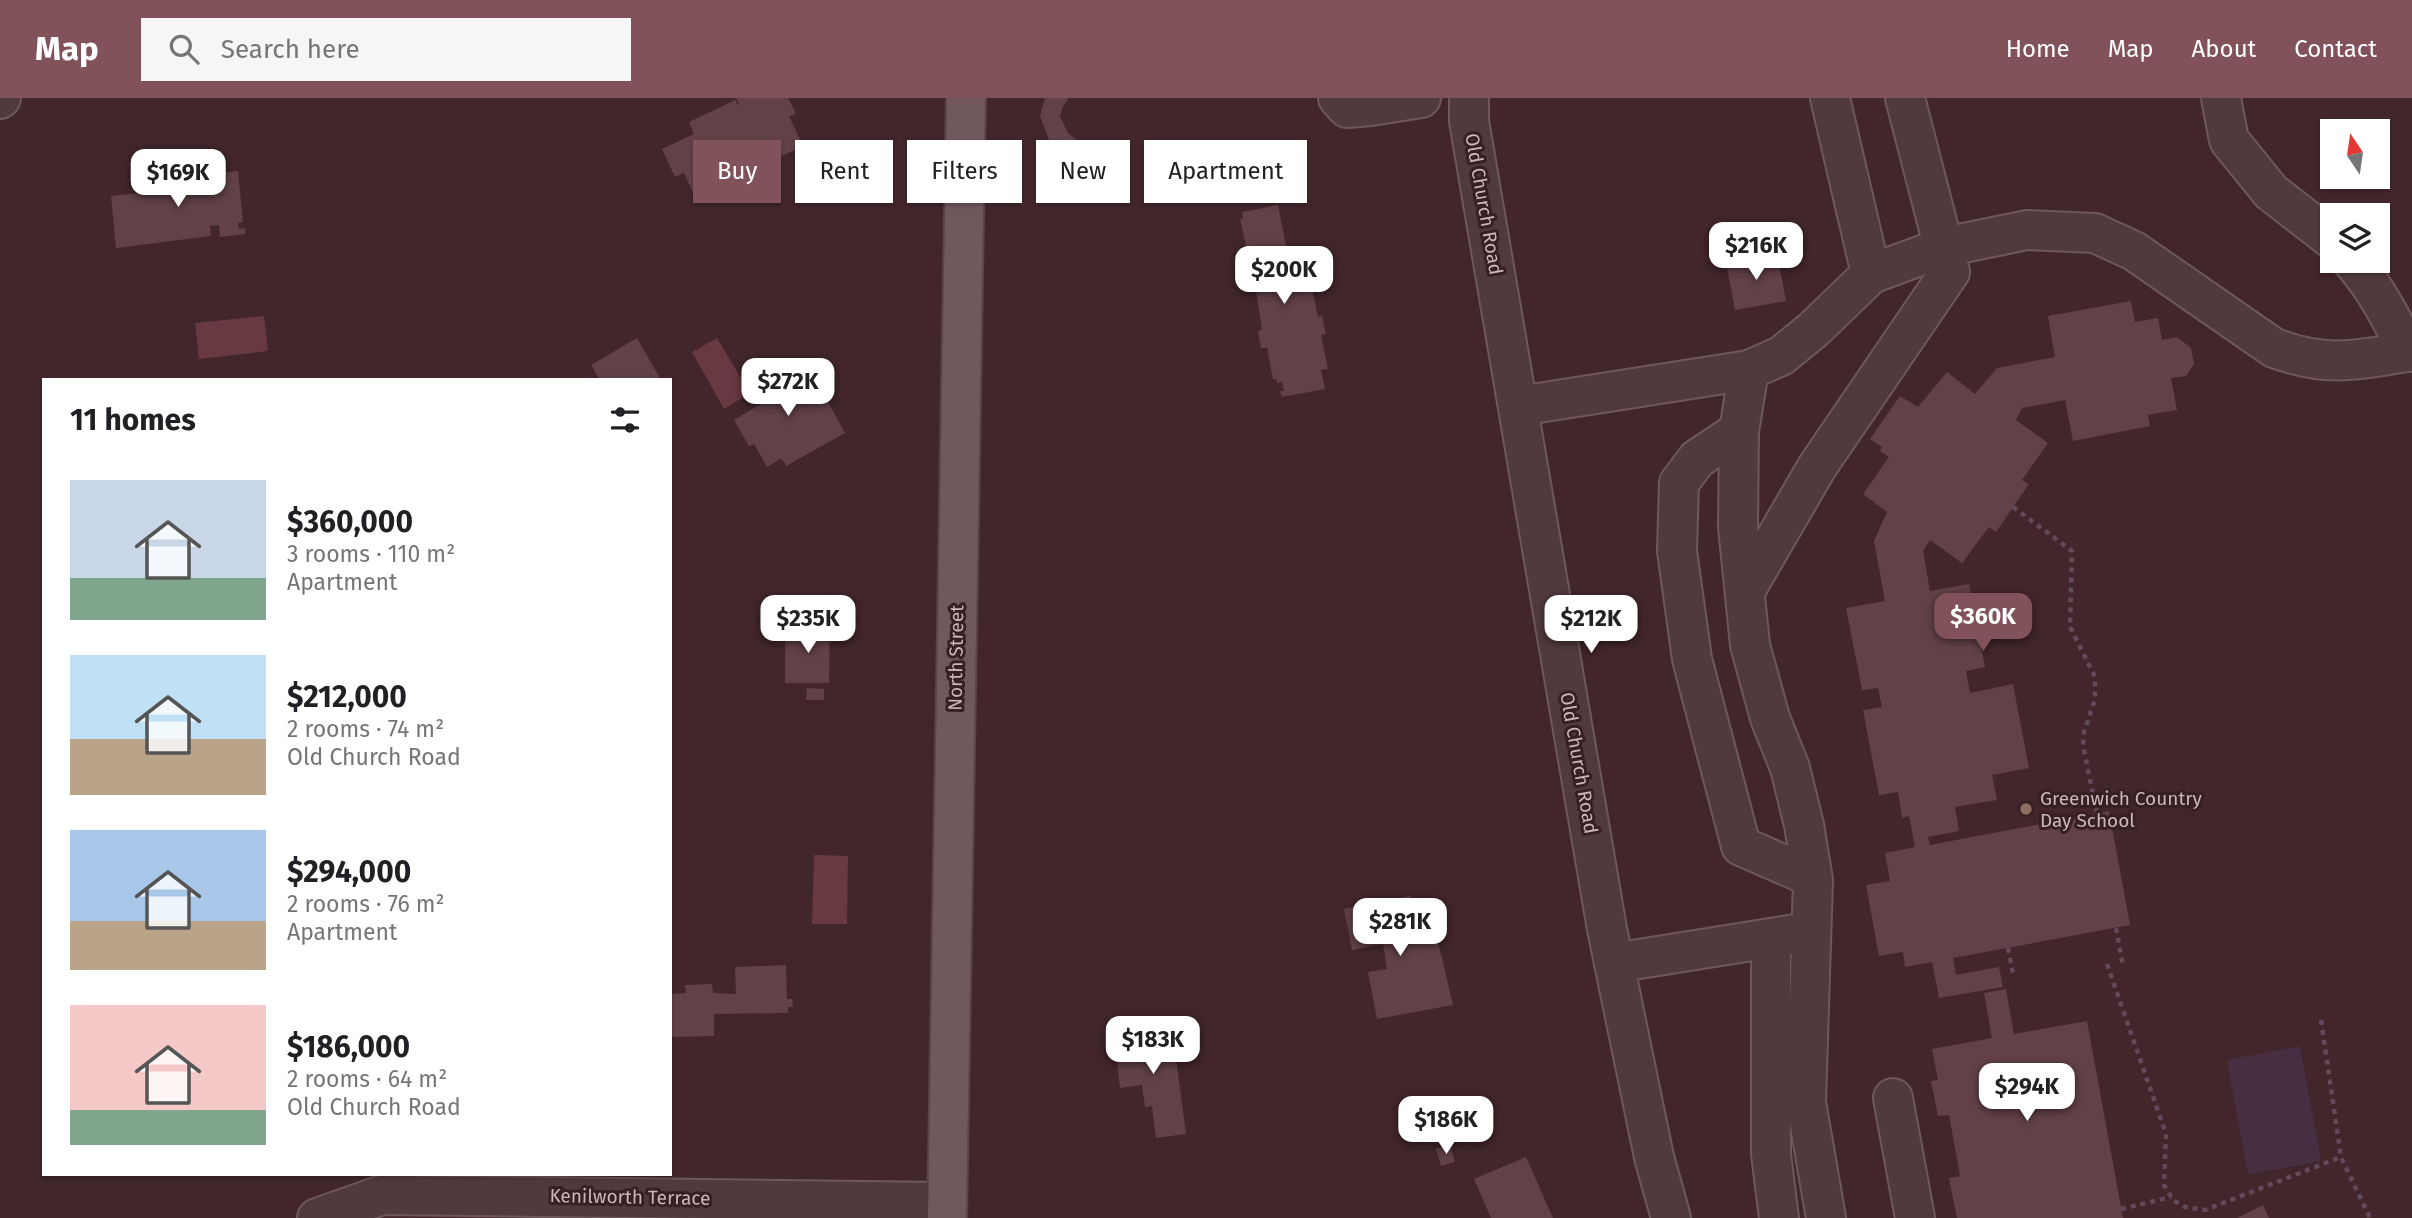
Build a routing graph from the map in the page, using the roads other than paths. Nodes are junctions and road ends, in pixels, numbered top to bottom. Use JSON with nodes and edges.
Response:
{"nodes":[{"id":1,"x":966,"y":98,"type":"edge"},
{"id":2,"x":1338,"y":98,"type":"edge"},
{"id":3,"x":1421,"y":98,"type":"edge"},
{"id":4,"x":1469,"y":98,"type":"edge"},
{"id":5,"x":1830,"y":98,"type":"edge"},
{"id":6,"x":1905,"y":98,"type":"edge"},
{"id":7,"x":2221,"y":98,"type":"edge"},
{"id":8,"x":2320,"y":230,"type":"edge"},
{"id":9,"x":1944,"y":247,"type":"junction"},
{"id":10,"x":2363,"y":273,"type":"edge"},
{"id":11,"x":1871,"y":274,"type":"junction"},
{"id":12,"x":2410,"y":352,"type":"edge"},
{"id":13,"x":1749,"y":370,"type":"junction"},
{"id":14,"x":1519,"y":406,"type":"junction"},
{"id":15,"x":1739,"y":431,"type":"junction"},
{"id":16,"x":1745,"y":591,"type":"junction"},
{"id":17,"x":1812,"y":877,"type":"junction"},
{"id":18,"x":1811,"y":931,"type":"junction"},
{"id":19,"x":1771,"y":938,"type":"junction"},
{"id":20,"x":1614,"y":963,"type":"junction"},
{"id":21,"x":1893,"y":1098,"type":"dead end"},
{"id":22,"x":946,"y":1210,"type":"edge"},
{"id":23,"x":317,"y":1218,"type":"edge"},
{"id":24,"x":1671,"y":1218,"type":"edge"},
{"id":25,"x":1779,"y":1218,"type":"edge"},
{"id":26,"x":1826,"y":1218,"type":"edge"},
{"id":27,"x":1914,"y":1218,"type":"edge"}],
"edges":[{"from":1,"to":22,"type":"main road","name":"North Street"},
{"from":2,"to":3,"type":"street"},
{"from":4,"to":14,"type":"street","name":"Old Church Road"},
{"from":5,"to":11,"type":"street"},
{"from":6,"to":9,"type":"street"},
{"from":7,"to":8,"type":"street"},
{"from":9,"to":11,"type":"street"},
{"from":9,"to":12,"type":"street"},
{"from":9,"to":16,"type":"street"},
{"from":10,"to":12,"type":"street"},
{"from":11,"to":13,"type":"street"},
{"from":13,"to":14,"type":"street"},
{"from":13,"to":15,"type":"street"},
{"from":14,"to":20,"type":"street","name":"Old Church Road"},
{"from":15,"to":16,"type":"street"},
{"from":15,"to":17,"type":"street"},
{"from":16,"to":17,"type":"street"},
{"from":17,"to":18,"type":"street"},
{"from":18,"to":19,"type":"street"},
{"from":18,"to":26,"type":"street"},
{"from":19,"to":20,"type":"street"},
{"from":19,"to":25,"type":"street"},
{"from":20,"to":24,"type":"street","name":"Old Church Road"},
{"from":21,"to":27,"type":"street"},
{"from":22,"to":23,"type":"street","name":"Kenilworth Terrace"}]}
